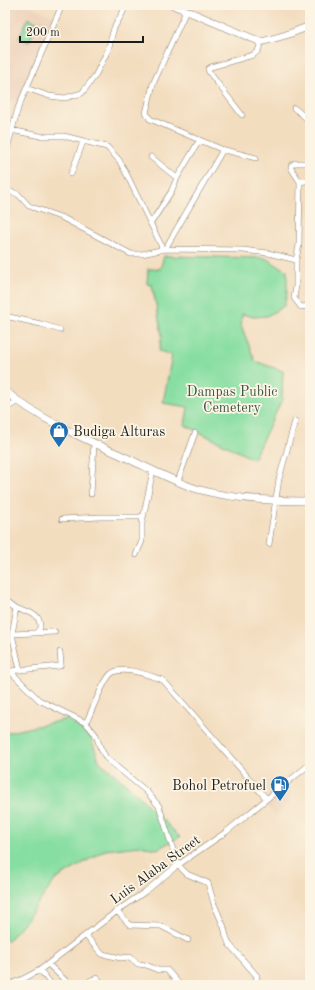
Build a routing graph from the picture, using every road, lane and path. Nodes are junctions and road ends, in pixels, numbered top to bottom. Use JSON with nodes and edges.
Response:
{"nodes":[{"id":1,"x":62,"y":5,"type":"edge"},
{"id":2,"x":125,"y":5,"type":"edge"},
{"id":3,"x":173,"y":5,"type":"edge"},
{"id":4,"x":184,"y":8,"type":"edge"},
{"id":5,"x":310,"y":26,"type":"edge"},
{"id":6,"x":261,"y":42,"type":"junction"},
{"id":7,"x":26,"y":88,"type":"junction"},
{"id":8,"x":294,"y":108,"type":"dead end"},
{"id":9,"x":242,"y":114,"type":"dead end"},
{"id":10,"x":310,"y":121,"type":"edge"},
{"id":11,"x":11,"y":130,"type":"junction"},
{"id":12,"x":199,"y":141,"type":"junction"},
{"id":13,"x":83,"y":142,"type":"junction"},
{"id":14,"x":221,"y":149,"type":"junction"},
{"id":15,"x":5,"y":156,"type":"edge"},
{"id":16,"x":151,"y":157,"type":"dead end"},
{"id":17,"x":256,"y":158,"type":"dead end"},
{"id":18,"x":310,"y":163,"type":"edge"},
{"id":19,"x":310,"y":172,"type":"edge"},
{"id":20,"x":71,"y":174,"type":"dead end"},
{"id":21,"x":177,"y":178,"type":"junction"},
{"id":22,"x":300,"y":182,"type":"junction"},
{"id":23,"x":5,"y":190,"type":"edge"},
{"id":24,"x":151,"y":222,"type":"junction"},
{"id":25,"x":163,"y":249,"type":"junction"},
{"id":26,"x":296,"y":260,"type":"junction"},
{"id":27,"x":310,"y":306,"type":"edge"},
{"id":28,"x":5,"y":316,"type":"edge"},
{"id":29,"x":60,"y":330,"type":"dead end"},
{"id":30,"x":5,"y":391,"type":"edge"},
{"id":31,"x":18,"y":401,"type":"junction"},
{"id":32,"x":5,"y":409,"type":"edge"},
{"id":33,"x":295,"y":421,"type":"dead end"},
{"id":34,"x":195,"y":433,"type":"dead end"},
{"id":35,"x":94,"y":443,"type":"junction"},
{"id":36,"x":152,"y":470,"type":"junction"},
{"id":37,"x":178,"y":481,"type":"junction"},
{"id":38,"x":91,"y":494,"type":"dead end"},
{"id":39,"x":310,"y":500,"type":"edge"},
{"id":40,"x":275,"y":501,"type":"junction"},
{"id":41,"x":144,"y":515,"type":"junction"},
{"id":42,"x":62,"y":519,"type":"dead end"},
{"id":43,"x":269,"y":544,"type":"dead end"},
{"id":44,"x":136,"y":555,"type":"dead end"},
{"id":45,"x":5,"y":598,"type":"edge"},
{"id":46,"x":17,"y":607,"type":"junction"},
{"id":47,"x":37,"y":632,"type":"junction"},
{"id":48,"x":55,"y":632,"type":"dead end"},
{"id":49,"x":12,"y":634,"type":"junction"},
{"id":50,"x":60,"y":652,"type":"dead end"},
{"id":51,"x":20,"y":670,"type":"junction"},
{"id":52,"x":8,"y":671,"type":"edge"},
{"id":53,"x":86,"y":723,"type":"junction"},
{"id":54,"x":310,"y":764,"type":"edge"},
{"id":55,"x":266,"y":798,"type":"junction"},
{"id":56,"x":178,"y":865,"type":"junction"},
{"id":57,"x":117,"y":911,"type":"junction"},
{"id":58,"x":86,"y":936,"type":"junction"},
{"id":59,"x":188,"y":940,"type":"dead end"},
{"id":60,"x":48,"y":964,"type":"junction"},
{"id":61,"x":40,"y":970,"type":"junction"},
{"id":62,"x":8,"y":985,"type":"edge"},
{"id":63,"x":52,"y":985,"type":"edge"},
{"id":64,"x":70,"y":985,"type":"edge"},
{"id":65,"x":85,"y":985,"type":"edge"},
{"id":66,"x":104,"y":985,"type":"edge"},
{"id":67,"x":180,"y":985,"type":"edge"},
{"id":68,"x":255,"y":985,"type":"edge"}],
"edges":[{"from":1,"to":7,"type":"street"},
{"from":2,"to":7,"type":"street"},
{"from":3,"to":4,"type":"main road"},
{"from":4,"to":6,"type":"main road"},
{"from":4,"to":12,"type":"street"},
{"from":5,"to":6,"type":"main road"},
{"from":6,"to":9,"type":"street"},
{"from":7,"to":11,"type":"street"},
{"from":8,"to":10,"type":"street"},
{"from":11,"to":13,"type":"street"},
{"from":11,"to":15,"type":"street"},
{"from":12,"to":14,"type":"street"},
{"from":12,"to":21,"type":"street"},
{"from":13,"to":20,"type":"street"},
{"from":13,"to":24,"type":"street"},
{"from":14,"to":17,"type":"street"},
{"from":14,"to":25,"type":"street"},
{"from":16,"to":21,"type":"street"},
{"from":18,"to":22,"type":"street"},
{"from":19,"to":22,"type":"street"},
{"from":21,"to":24,"type":"street"},
{"from":22,"to":26,"type":"street"},
{"from":23,"to":25,"type":"street"},
{"from":24,"to":25,"type":"street"},
{"from":25,"to":26,"type":"street"},
{"from":26,"to":27,"type":"street"},
{"from":28,"to":29,"type":"street"},
{"from":30,"to":31,"type":"main road"},
{"from":31,"to":32,"type":"street"},
{"from":31,"to":35,"type":"main road"},
{"from":33,"to":40,"type":"street"},
{"from":34,"to":37,"type":"street"},
{"from":35,"to":36,"type":"main road"},
{"from":35,"to":38,"type":"street"},
{"from":36,"to":37,"type":"main road"},
{"from":36,"to":41,"type":"street"},
{"from":37,"to":40,"type":"main road"},
{"from":39,"to":40,"type":"main road"},
{"from":40,"to":43,"type":"street"},
{"from":41,"to":42,"type":"street"},
{"from":41,"to":44,"type":"street"},
{"from":45,"to":46,"type":"street"},
{"from":46,"to":47,"type":"street"},
{"from":46,"to":49,"type":"street"},
{"from":47,"to":48,"type":"street"},
{"from":47,"to":49,"type":"street"},
{"from":49,"to":51,"type":"street"},
{"from":50,"to":51,"type":"street"},
{"from":51,"to":52,"type":"street"},
{"from":52,"to":53,"type":"street"},
{"from":53,"to":55,"type":"street"},
{"from":53,"to":56,"type":"street"},
{"from":54,"to":55,"type":"street","name":"Luis Alaba Street"},
{"from":55,"to":56,"type":"street","name":"Luis Alaba Street"},
{"from":56,"to":57,"type":"street","name":"Luis Alaba Street"},
{"from":56,"to":68,"type":"street"},
{"from":57,"to":58,"type":"street","name":"Luis Alaba Street"},
{"from":57,"to":59,"type":"street"},
{"from":58,"to":60,"type":"street","name":"Luis Alaba Street"},
{"from":58,"to":67,"type":"street"},
{"from":60,"to":61,"type":"street","name":"Luis Alaba Street"},
{"from":60,"to":64,"type":"street"},
{"from":61,"to":62,"type":"street","name":"Luis Alaba Street"},
{"from":61,"to":63,"type":"street"},
{"from":65,"to":66,"type":"street"}]}
